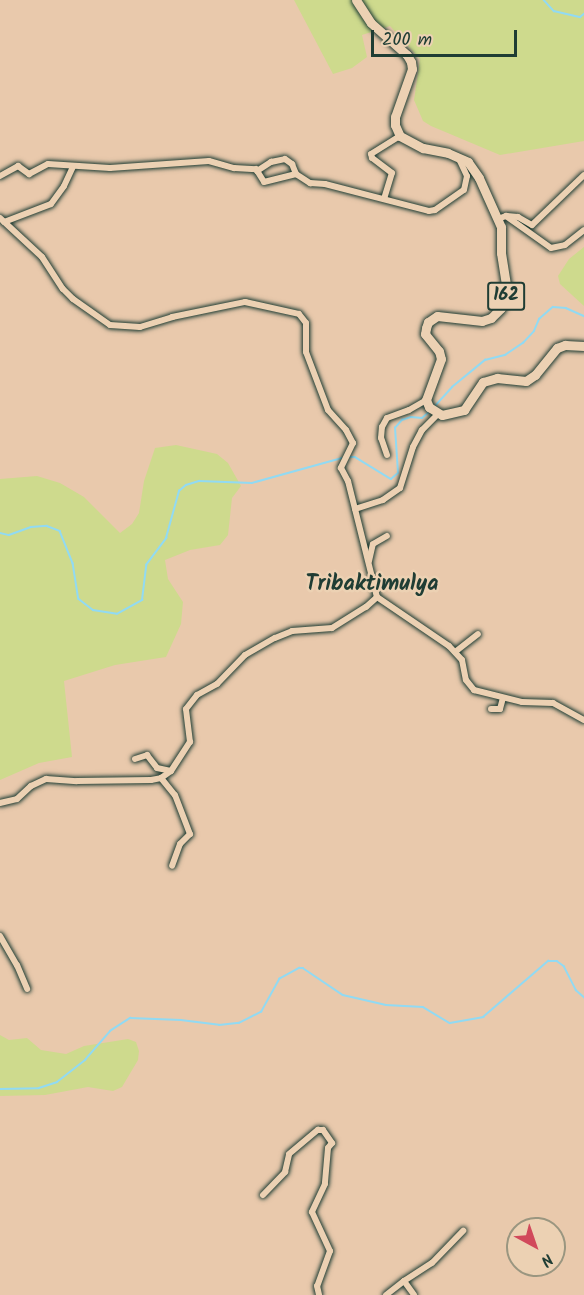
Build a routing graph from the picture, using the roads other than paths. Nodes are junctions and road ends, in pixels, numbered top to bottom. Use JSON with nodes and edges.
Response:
{"nodes":[{"id":1,"x":356,"y":0,"type":"edge"},
{"id":2,"x":400,"y":135,"type":"junction"},
{"id":3,"x":458,"y":157,"type":"junction"},
{"id":4,"x":73,"y":167,"type":"junction"},
{"id":5,"x":257,"y":171,"type":"junction"},
{"id":6,"x":296,"y":174,"type":"junction"},
{"id":7,"x":584,"y":175,"type":"edge"},
{"id":8,"x":0,"y":176,"type":"edge"},
{"id":9,"x":384,"y":199,"type":"junction"},
{"id":10,"x":502,"y":218,"type":"junction"},
{"id":11,"x":2,"y":220,"type":"edge"},
{"id":12,"x":584,"y":230,"type":"edge"},
{"id":13,"x":584,"y":346,"type":"edge"},
{"id":14,"x":426,"y":400,"type":"junction"},
{"id":15,"x":438,"y":414,"type":"junction"},
{"id":16,"x":387,"y":455,"type":"dead end"},
{"id":17,"x":356,"y":508,"type":"junction"},
{"id":18,"x":387,"y":536,"type":"dead end"},
{"id":19,"x":369,"y":561,"type":"junction"},
{"id":20,"x":376,"y":597,"type":"junction"},
{"id":21,"x":478,"y":634,"type":"dead end"},
{"id":22,"x":455,"y":652,"type":"junction"},
{"id":23,"x":503,"y":698,"type":"junction"},
{"id":24,"x":491,"y":709,"type":"dead end"},
{"id":25,"x":584,"y":720,"type":"edge"},
{"id":26,"x":135,"y":759,"type":"dead end"},
{"id":27,"x":171,"y":771,"type":"junction"},
{"id":28,"x":161,"y":777,"type":"junction"},
{"id":29,"x":0,"y":803,"type":"edge"},
{"id":30,"x":172,"y":866,"type":"dead end"},
{"id":31,"x":0,"y":936,"type":"edge"},
{"id":32,"x":27,"y":989,"type":"dead end"},
{"id":33,"x":263,"y":1195,"type":"dead end"},
{"id":34,"x":463,"y":1231,"type":"dead end"},
{"id":35,"x":404,"y":1281,"type":"junction"},
{"id":36,"x":319,"y":1295,"type":"edge"},
{"id":37,"x":386,"y":1295,"type":"edge"},
{"id":38,"x":414,"y":1295,"type":"edge"}],
"edges":[{"from":1,"to":2,"type":"main road"},
{"from":2,"to":3,"type":"main road"},
{"from":2,"to":9,"type":"street"},
{"from":3,"to":9,"type":"street"},
{"from":3,"to":10,"type":"main road","number":"162"},
{"from":4,"to":5,"type":"street"},
{"from":4,"to":8,"type":"street"},
{"from":4,"to":11,"type":"street"},
{"from":5,"to":6,"type":"street"},
{"from":5,"to":6,"type":"street"},
{"from":6,"to":9,"type":"street"},
{"from":7,"to":10,"type":"street"},
{"from":10,"to":12,"type":"street"},
{"from":10,"to":14,"type":"main road","number":"162"},
{"from":11,"to":17,"type":"street"},
{"from":13,"to":15,"type":"main road"},
{"from":14,"to":15,"type":"main road"},
{"from":14,"to":16,"type":"street"},
{"from":15,"to":17,"type":"street"},
{"from":17,"to":19,"type":"street"},
{"from":18,"to":19,"type":"street"},
{"from":19,"to":20,"type":"street"},
{"from":20,"to":22,"type":"street"},
{"from":20,"to":27,"type":"street"},
{"from":21,"to":22,"type":"street"},
{"from":22,"to":23,"type":"street"},
{"from":23,"to":24,"type":"street"},
{"from":23,"to":25,"type":"street"},
{"from":26,"to":27,"type":"street"},
{"from":27,"to":28,"type":"street"},
{"from":28,"to":29,"type":"street"},
{"from":28,"to":30,"type":"street"},
{"from":31,"to":32,"type":"street"},
{"from":33,"to":36,"type":"street"},
{"from":34,"to":35,"type":"street"},
{"from":35,"to":37,"type":"street"},
{"from":35,"to":38,"type":"street"}]}
